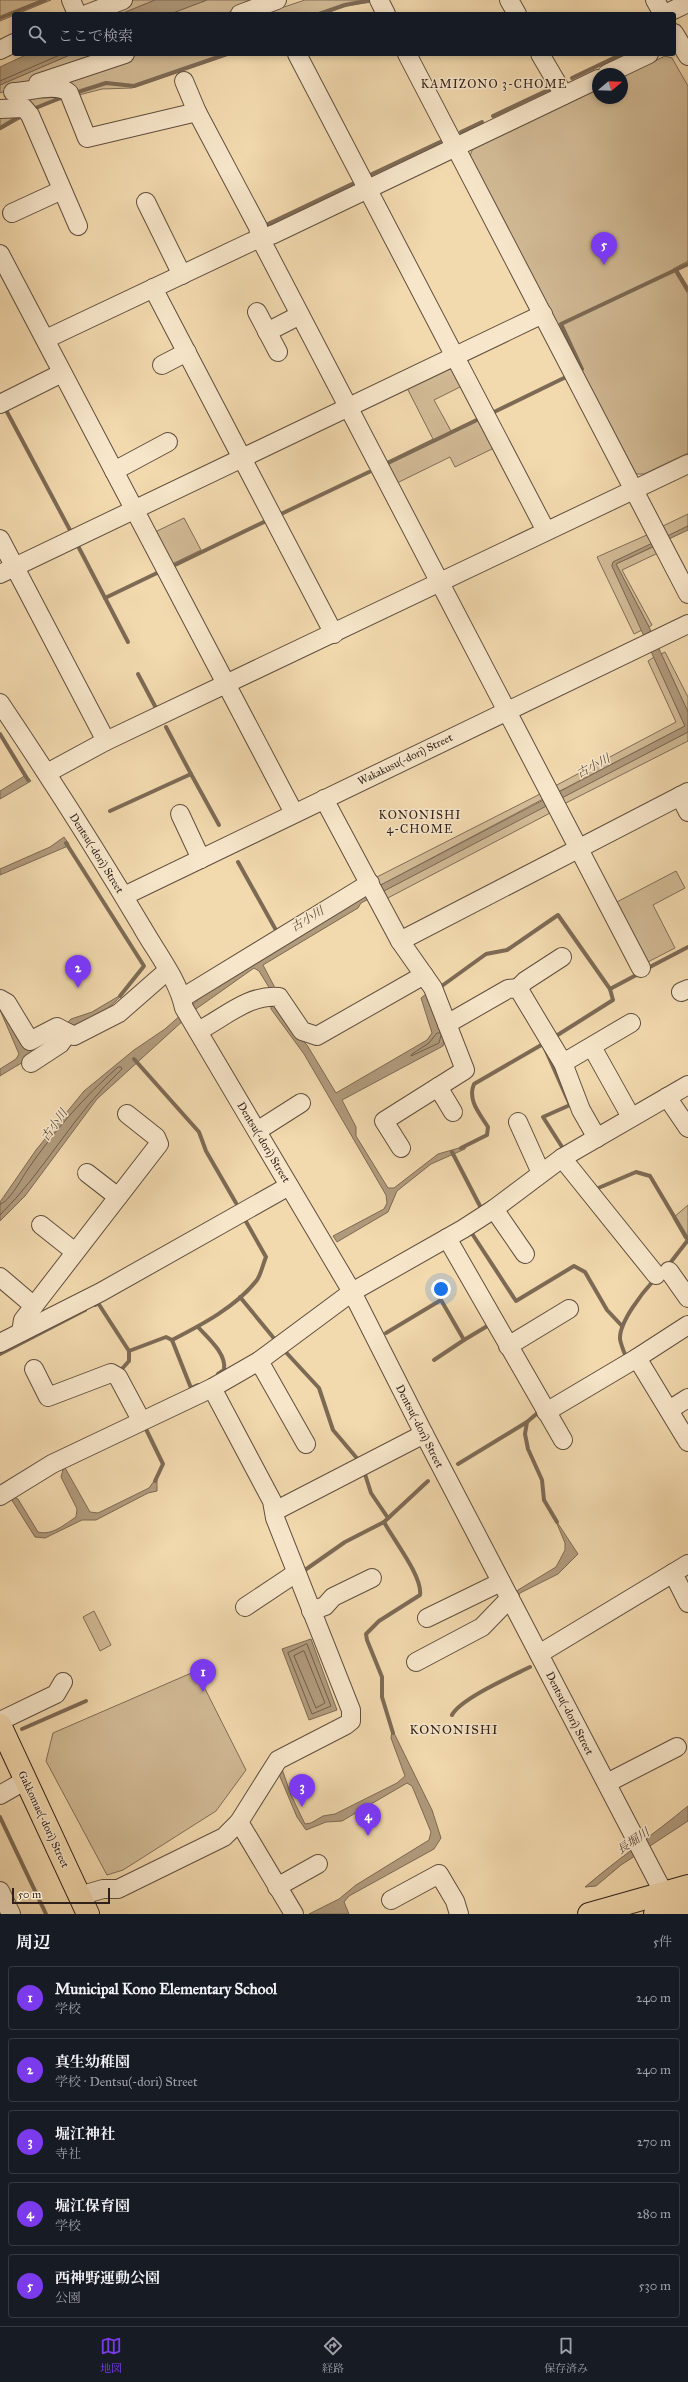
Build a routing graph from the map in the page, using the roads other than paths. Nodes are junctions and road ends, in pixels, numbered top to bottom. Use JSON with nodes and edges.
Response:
{"nodes":[{"id":1,"x":71,"y":0,"type":"edge"},
{"id":2,"x":123,"y":0,"type":"edge"},
{"id":3,"x":277,"y":0,"type":"edge"},
{"id":4,"x":379,"y":0,"type":"edge"},
{"id":5,"x":509,"y":0,"type":"edge"},
{"id":6,"x":655,"y":0,"type":"edge"},
{"id":7,"x":688,"y":3,"type":"edge"},
{"id":8,"x":76,"y":12,"type":"edge"},
{"id":9,"x":92,"y":12,"type":"edge"},
{"id":10,"x":245,"y":12,"type":"edge"},
{"id":11,"x":385,"y":12,"type":"edge"},
{"id":12,"x":516,"y":12,"type":"edge"},
{"id":13,"x":663,"y":12,"type":"edge"},
{"id":14,"x":668,"y":12,"type":"edge"},
{"id":15,"x":676,"y":39,"type":"edge"},
{"id":16,"x":12,"y":44,"type":"edge"},
{"id":17,"x":0,"y":50,"type":"edge"},
{"id":18,"x":119,"y":56,"type":"edge"},
{"id":19,"x":299,"y":56,"type":"edge"},
{"id":20,"x":408,"y":56,"type":"edge"},
{"id":21,"x":541,"y":56,"type":"edge"},
{"id":22,"x":645,"y":56,"type":"edge"},
{"id":23,"x":688,"y":56,"type":"edge"},
{"id":24,"x":620,"y":68,"type":"edge"},
{"id":25,"x":184,"y":81,"type":"dead end"},
{"id":26,"x":592,"y":81,"type":"edge"},
{"id":27,"x":65,"y":89,"type":"junction"},
{"id":28,"x":6,"y":95,"type":"edge"},
{"id":29,"x":564,"y":95,"type":"junction"},
{"id":30,"x":24,"y":108,"type":"junction"},
{"id":31,"x":0,"y":109,"type":"edge"},
{"id":32,"x":197,"y":112,"type":"junction"},
{"id":33,"x":456,"y":147,"type":"junction"},
{"id":34,"x":366,"y":189,"type":"junction"},
{"id":35,"x":62,"y":190,"type":"junction"},
{"id":36,"x":146,"y":202,"type":"dead end"},
{"id":37,"x":12,"y":213,"type":"dead end"},
{"id":38,"x":78,"y":226,"type":"dead end"},
{"id":39,"x":260,"y":238,"type":"junction"},
{"id":40,"x":0,"y":254,"type":"edge"},
{"id":41,"x":182,"y":275,"type":"junction"},
{"id":42,"x":153,"y":288,"type":"junction"},
{"id":43,"x":257,"y":312,"type":"dead end"},
{"id":44,"x":543,"y":314,"type":"junction"},
{"id":45,"x":300,"y":316,"type":"junction"},
{"id":46,"x":267,"y":332,"type":"junction"},
{"id":47,"x":46,"y":339,"type":"junction"},
{"id":48,"x":186,"y":352,"type":"junction"},
{"id":49,"x":278,"y":352,"type":"dead end"},
{"id":50,"x":455,"y":356,"type":"junction"},
{"id":51,"x":162,"y":365,"type":"dead end"},
{"id":52,"x":62,"y":373,"type":"junction"},
{"id":53,"x":0,"y":404,"type":"edge"},
{"id":54,"x":348,"y":408,"type":"junction"},
{"id":55,"x":168,"y":442,"type":"dead end"},
{"id":56,"x":242,"y":458,"type":"junction"},
{"id":57,"x":688,"y":464,"type":"edge"},
{"id":58,"x":114,"y":471,"type":"junction"},
{"id":59,"x":634,"y":490,"type":"junction"},
{"id":60,"x":134,"y":510,"type":"junction"},
{"id":61,"x":546,"y":531,"type":"junction"},
{"id":62,"x":0,"y":539,"type":"edge"},
{"id":63,"x":7,"y":570,"type":"edge"},
{"id":64,"x":440,"y":583,"type":"junction"},
{"id":65,"x":688,"y":594,"type":"edge"},
{"id":66,"x":688,"y":624,"type":"edge"},
{"id":67,"x":334,"y":634,"type":"junction"},
{"id":68,"x":227,"y":685,"type":"junction"},
{"id":69,"x":0,"y":703,"type":"edge"},
{"id":70,"x":506,"y":710,"type":"junction"},
{"id":71,"x":106,"y":741,"type":"junction"},
{"id":72,"x":47,"y":772,"type":"junction"},
{"id":73,"x":324,"y":799,"type":"junction"},
{"id":74,"x":685,"y":800,"type":"edge"},
{"id":75,"x":294,"y":813,"type":"junction"},
{"id":76,"x":180,"y":814,"type":"dead end"},
{"id":77,"x":579,"y":850,"type":"junction"},
{"id":78,"x":201,"y":858,"type":"junction"},
{"id":79,"x":374,"y":891,"type":"junction"},
{"id":80,"x":124,"y":896,"type":"junction"},
{"id":81,"x":400,"y":942,"type":"junction"},
{"id":82,"x":562,"y":957,"type":"dead end"},
{"id":83,"x":641,"y":968,"type":"dead end"},
{"id":84,"x":168,"y":971,"type":"junction"},
{"id":85,"x":424,"y":975,"type":"junction"},
{"id":86,"x":518,"y":988,"type":"junction"},
{"id":87,"x":0,"y":999,"type":"edge"},
{"id":88,"x":188,"y":1014,"type":"junction"},
{"id":89,"x":447,"y":1024,"type":"junction"},
{"id":90,"x":631,"y":1024,"type":"dead end"},
{"id":91,"x":63,"y":1030,"type":"junction"},
{"id":92,"x":592,"y":1047,"type":"junction"},
{"id":93,"x":30,"y":1063,"type":"dead end"},
{"id":94,"x":563,"y":1063,"type":"junction"},
{"id":95,"x":688,"y":1085,"type":"edge"},
{"id":96,"x":438,"y":1087,"type":"junction"},
{"id":97,"x":667,"y":1097,"type":"junction"},
{"id":98,"x":301,"y":1103,"type":"dead end"},
{"id":99,"x":453,"y":1112,"type":"dead end"},
{"id":100,"x":127,"y":1114,"type":"dead end"},
{"id":101,"x":631,"y":1117,"type":"junction"},
{"id":102,"x":518,"y":1122,"type":"dead end"},
{"id":103,"x":688,"y":1128,"type":"edge"},
{"id":104,"x":257,"y":1131,"type":"junction"},
{"id":105,"x":597,"y":1138,"type":"junction"},
{"id":106,"x":401,"y":1148,"type":"dead end"},
{"id":107,"x":562,"y":1158,"type":"junction"},
{"id":108,"x":87,"y":1173,"type":"dead end"},
{"id":109,"x":541,"y":1173,"type":"junction"},
{"id":110,"x":289,"y":1186,"type":"junction"},
{"id":111,"x":118,"y":1197,"type":"junction"},
{"id":112,"x":494,"y":1209,"type":"junction"},
{"id":113,"x":40,"y":1225,"type":"dead end"},
{"id":114,"x":447,"y":1238,"type":"junction"},
{"id":115,"x":75,"y":1252,"type":"junction"},
{"id":116,"x":525,"y":1254,"type":"dead end"},
{"id":117,"x":0,"y":1277,"type":"edge"},
{"id":118,"x":352,"y":1292,"type":"junction"},
{"id":119,"x":688,"y":1298,"type":"edge"},
{"id":120,"x":34,"y":1306,"type":"junction"},
{"id":121,"x":570,"y":1309,"type":"dead end"},
{"id":122,"x":688,"y":1326,"type":"edge"},
{"id":123,"x":21,"y":1332,"type":"junction"},
{"id":124,"x":0,"y":1343,"type":"edge"},
{"id":125,"x":508,"y":1346,"type":"junction"},
{"id":126,"x":637,"y":1358,"type":"junction"},
{"id":127,"x":259,"y":1361,"type":"junction"},
{"id":128,"x":34,"y":1369,"type":"dead end"},
{"id":129,"x":212,"y":1388,"type":"junction"},
{"id":130,"x":688,"y":1398,"type":"edge"},
{"id":131,"x":544,"y":1409,"type":"junction"},
{"id":132,"x":669,"y":1410,"type":"junction"},
{"id":133,"x":141,"y":1420,"type":"junction"},
{"id":134,"x":424,"y":1434,"type":"junction"},
{"id":135,"x":563,"y":1440,"type":"dead end"},
{"id":136,"x":688,"y":1442,"type":"edge"},
{"id":137,"x":306,"y":1444,"type":"dead end"},
{"id":138,"x":4,"y":1494,"type":"edge"},
{"id":139,"x":275,"y":1511,"type":"junction"},
{"id":140,"x":688,"y":1564,"type":"edge"},
{"id":141,"x":296,"y":1573,"type":"junction"},
{"id":142,"x":673,"y":1573,"type":"junction"},
{"id":143,"x":372,"y":1578,"type":"dead end"},
{"id":144,"x":502,"y":1582,"type":"junction"},
{"id":145,"x":510,"y":1598,"type":"junction"},
{"id":146,"x":688,"y":1603,"type":"edge"},
{"id":147,"x":245,"y":1607,"type":"dead end"},
{"id":148,"x":311,"y":1611,"type":"junction"},
{"id":149,"x":427,"y":1618,"type":"dead end"},
{"id":150,"x":539,"y":1654,"type":"junction"},
{"id":151,"x":416,"y":1662,"type":"dead end"},
{"id":152,"x":63,"y":1682,"type":"dead end"},
{"id":153,"x":0,"y":1721,"type":"edge"},
{"id":154,"x":0,"y":1725,"type":"edge"},
{"id":155,"x":677,"y":1747,"type":"dead end"},
{"id":156,"x":26,"y":1780,"type":"junction"},
{"id":157,"x":607,"y":1783,"type":"junction"},
{"id":158,"x":0,"y":1795,"type":"edge"},
{"id":159,"x":239,"y":1822,"type":"junction"},
{"id":160,"x":318,"y":1864,"type":"dead end"},
{"id":161,"x":278,"y":1886,"type":"junction"},
{"id":162,"x":688,"y":1886,"type":"edge"},
{"id":163,"x":0,"y":1891,"type":"edge"},
{"id":164,"x":391,"y":1900,"type":"dead end"},
{"id":165,"x":84,"y":1905,"type":"edge"},
{"id":166,"x":671,"y":1907,"type":"edge"},
{"id":167,"x":11,"y":1914,"type":"edge"},
{"id":168,"x":294,"y":1914,"type":"edge"},
{"id":169,"x":459,"y":1914,"type":"edge"},
{"id":170,"x":589,"y":1914,"type":"edge"}],
"edges":[{"from":1,"to":8,"type":"street"},
{"from":2,"to":9,"type":"street"},
{"from":3,"to":10,"type":"street"},
{"from":4,"to":11,"type":"street"},
{"from":5,"to":12,"type":"street"},
{"from":6,"to":13,"type":"street"},
{"from":7,"to":14,"type":"street"},
{"from":15,"to":23,"type":"street"},
{"from":16,"to":17,"type":"street"},
{"from":18,"to":28,"type":"street"},
{"from":19,"to":34,"type":"street"},
{"from":20,"to":33,"type":"street"},
{"from":21,"to":29,"type":"street"},
{"from":22,"to":24,"type":"street"},
{"from":25,"to":32,"type":"street"},
{"from":26,"to":29,"type":"street"},
{"from":27,"to":28,"type":"street"},
{"from":27,"to":30,"type":"street"},
{"from":27,"to":32,"type":"street"},
{"from":29,"to":33,"type":"street"},
{"from":30,"to":31,"type":"street"},
{"from":30,"to":35,"type":"street"},
{"from":32,"to":39,"type":"street"},
{"from":33,"to":34,"type":"street"},
{"from":33,"to":44,"type":"street"},
{"from":34,"to":39,"type":"street"},
{"from":34,"to":50,"type":"street"},
{"from":35,"to":37,"type":"street"},
{"from":35,"to":38,"type":"street"},
{"from":36,"to":41,"type":"street"},
{"from":39,"to":41,"type":"street"},
{"from":39,"to":45,"type":"street"},
{"from":40,"to":47,"type":"street"},
{"from":41,"to":42,"type":"street"},
{"from":42,"to":47,"type":"street"},
{"from":42,"to":48,"type":"street"},
{"from":43,"to":46,"type":"street"},
{"from":44,"to":50,"type":"street"},
{"from":44,"to":59,"type":"street"},
{"from":45,"to":46,"type":"street"},
{"from":45,"to":54,"type":"street"},
{"from":46,"to":49,"type":"street"},
{"from":47,"to":52,"type":"street"},
{"from":48,"to":51,"type":"street"},
{"from":48,"to":56,"type":"street"},
{"from":50,"to":54,"type":"street"},
{"from":50,"to":61,"type":"street"},
{"from":52,"to":53,"type":"street"},
{"from":52,"to":58,"type":"street"},
{"from":54,"to":56,"type":"street"},
{"from":54,"to":64,"type":"street"},
{"from":55,"to":58,"type":"street"},
{"from":56,"to":60,"type":"street"},
{"from":56,"to":67,"type":"street"},
{"from":57,"to":59,"type":"street"},
{"from":58,"to":60,"type":"street"},
{"from":59,"to":61,"type":"street"},
{"from":59,"to":65,"type":"street"},
{"from":60,"to":63,"type":"street"},
{"from":60,"to":68,"type":"street"},
{"from":61,"to":64,"type":"street"},
{"from":62,"to":63,"type":"street"},
{"from":63,"to":71,"type":"street"},
{"from":64,"to":67,"type":"street"},
{"from":64,"to":70,"type":"street"},
{"from":66,"to":70,"type":"street","name":"Wakakusu(-dori) Street"},
{"from":67,"to":68,"type":"street"},
{"from":68,"to":71,"type":"street"},
{"from":68,"to":75,"type":"street"},
{"from":69,"to":72,"type":"street","name":"Dentsu(-dori) Street"},
{"from":70,"to":73,"type":"street","name":"Wakakusu(-dori) Street"},
{"from":70,"to":77,"type":"street"},
{"from":71,"to":72,"type":"street"},
{"from":72,"to":80,"type":"street","name":"Dentsu(-dori) Street"},
{"from":73,"to":75,"type":"street","name":"Wakakusu(-dori) Street"},
{"from":73,"to":79,"type":"street"},
{"from":74,"to":77,"type":"street"},
{"from":75,"to":78,"type":"street","name":"Wakakusu(-dori) Street"},
{"from":76,"to":78,"type":"street"},
{"from":77,"to":81,"type":"street"},
{"from":77,"to":83,"type":"street"},
{"from":78,"to":80,"type":"street","name":"Wakakusu(-dori) Street"},
{"from":79,"to":81,"type":"street"},
{"from":79,"to":88,"type":"street"},
{"from":80,"to":84,"type":"street","name":"Dentsu(-dori) Street"},
{"from":81,"to":85,"type":"street"},
{"from":82,"to":86,"type":"street"},
{"from":84,"to":88,"type":"street","name":"Dentsu(-dori) Street"},
{"from":84,"to":91,"type":"street"},
{"from":85,"to":88,"type":"street"},
{"from":85,"to":89,"type":"street"},
{"from":86,"to":89,"type":"street"},
{"from":86,"to":94,"type":"street"},
{"from":87,"to":91,"type":"street"},
{"from":88,"to":104,"type":"street","name":"Dentsu(-dori) Street"},
{"from":89,"to":96,"type":"street"},
{"from":90,"to":92,"type":"street"},
{"from":91,"to":93,"type":"street"},
{"from":92,"to":94,"type":"street"},
{"from":92,"to":101,"type":"street"},
{"from":94,"to":105,"type":"street"},
{"from":95,"to":97,"type":"street"},
{"from":96,"to":99,"type":"street"},
{"from":96,"to":106,"type":"street"},
{"from":97,"to":101,"type":"street"},
{"from":97,"to":103,"type":"street"},
{"from":98,"to":104,"type":"street"},
{"from":100,"to":111,"type":"street"},
{"from":101,"to":105,"type":"street"},
{"from":102,"to":109,"type":"street"},
{"from":104,"to":110,"type":"street","name":"Dentsu(-dori) Street"},
{"from":105,"to":107,"type":"street"},
{"from":107,"to":109,"type":"street"},
{"from":107,"to":119,"type":"street"},
{"from":108,"to":111,"type":"street"},
{"from":109,"to":112,"type":"street"},
{"from":110,"to":118,"type":"street","name":"Dentsu(-dori) Street"},
{"from":110,"to":123,"type":"street"},
{"from":111,"to":115,"type":"street"},
{"from":112,"to":114,"type":"street"},
{"from":112,"to":116,"type":"street"},
{"from":113,"to":115,"type":"street"},
{"from":114,"to":118,"type":"street"},
{"from":114,"to":125,"type":"street"},
{"from":115,"to":120,"type":"street"},
{"from":117,"to":120,"type":"street"},
{"from":118,"to":127,"type":"street"},
{"from":118,"to":134,"type":"street","name":"Dentsu(-dori) Street"},
{"from":120,"to":123,"type":"street"},
{"from":121,"to":125,"type":"street"},
{"from":122,"to":126,"type":"street"},
{"from":123,"to":124,"type":"street"},
{"from":125,"to":131,"type":"street"},
{"from":126,"to":131,"type":"street"},
{"from":126,"to":132,"type":"street"},
{"from":127,"to":129,"type":"street"},
{"from":127,"to":137,"type":"street"},
{"from":128,"to":133,"type":"street"},
{"from":129,"to":133,"type":"street"},
{"from":129,"to":139,"type":"street"},
{"from":130,"to":132,"type":"street"},
{"from":131,"to":135,"type":"street"},
{"from":132,"to":136,"type":"street"},
{"from":133,"to":138,"type":"street"},
{"from":134,"to":139,"type":"street"},
{"from":134,"to":144,"type":"street","name":"Dentsu(-dori) Street"},
{"from":139,"to":141,"type":"street"},
{"from":140,"to":142,"type":"street"},
{"from":141,"to":147,"type":"street"},
{"from":141,"to":148,"type":"street"},
{"from":142,"to":146,"type":"street"},
{"from":142,"to":150,"type":"street"},
{"from":143,"to":148,"type":"street"},
{"from":144,"to":145,"type":"street","name":"Dentsu(-dori) Street"},
{"from":144,"to":149,"type":"street"},
{"from":145,"to":150,"type":"street","name":"Dentsu(-dori) Street"},
{"from":145,"to":151,"type":"street"},
{"from":148,"to":159,"type":"street"},
{"from":150,"to":157,"type":"street","name":"Dentsu(-dori) Street"},
{"from":152,"to":153,"type":"street"},
{"from":154,"to":156,"type":"main road","name":"Gakkomae(-dori) Street"},
{"from":155,"to":157,"type":"street"},
{"from":156,"to":158,"type":"street"},
{"from":156,"to":165,"type":"main road","name":"Gakkomae(-dori) Street"},
{"from":157,"to":166,"type":"street","name":"Dentsu(-dori) Street"},
{"from":159,"to":161,"type":"street"},
{"from":159,"to":165,"type":"street"},
{"from":160,"to":161,"type":"street"},
{"from":161,"to":168,"type":"street"},
{"from":162,"to":166,"type":"main road"},
{"from":163,"to":167,"type":"street"},
{"from":164,"to":169,"type":"street"},
{"from":166,"to":170,"type":"main road"}]}
